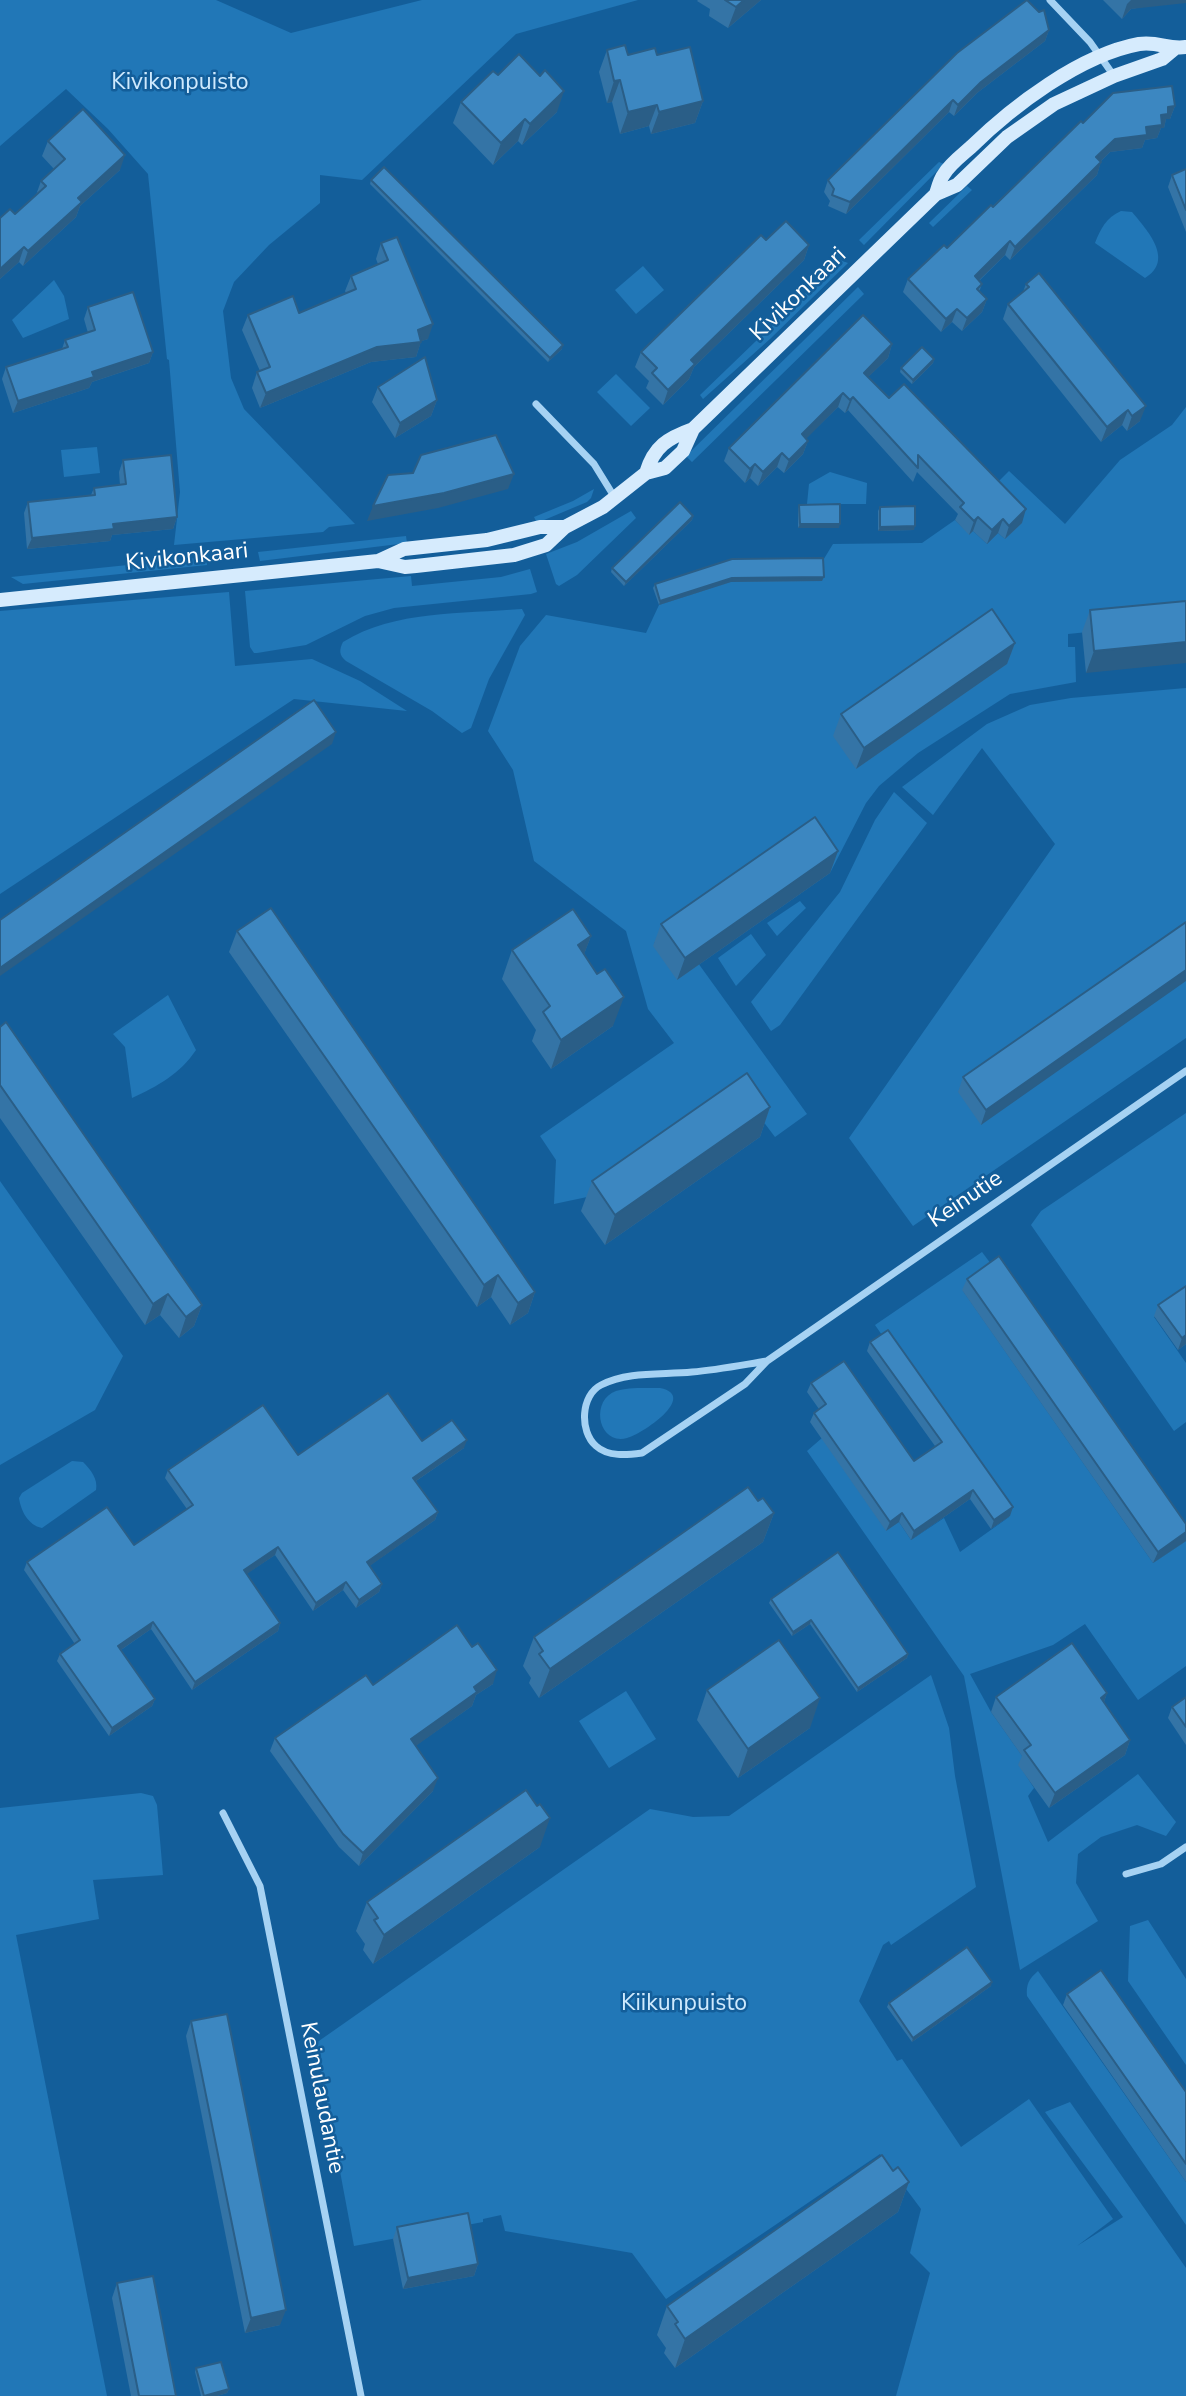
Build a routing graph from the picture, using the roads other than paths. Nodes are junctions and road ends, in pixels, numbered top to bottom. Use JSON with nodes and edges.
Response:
{"nodes":[{"id":1,"x":1050,"y":0,"type":"edge"},
{"id":2,"x":1180,"y":48,"type":"edge"},
{"id":3,"x":1101,"y":57,"type":"junction"},
{"id":4,"x":1114,"y":76,"type":"junction"},
{"id":5,"x":936,"y":194,"type":"junction"},
{"id":6,"x":536,"y":404,"type":"dead end"},
{"id":7,"x":615,"y":498,"type":"junction"},
{"id":8,"x":0,"y":598,"type":"edge"},
{"id":9,"x":1186,"y":1071,"type":"edge"},
{"id":10,"x":767,"y":1361,"type":"junction"},
{"id":11,"x":223,"y":1813,"type":"dead end"},
{"id":12,"x":1186,"y":1847,"type":"edge"},
{"id":13,"x":1126,"y":1874,"type":"dead end"},
{"id":14,"x":361,"y":2396,"type":"edge"}],
"edges":[{"from":1,"to":3,"type":"street"},
{"from":2,"to":3,"type":"street","name":"Kivikonkaari"},
{"from":2,"to":4,"type":"street","name":"Kivikonkaari"},
{"from":3,"to":4,"type":"street"},
{"from":3,"to":5,"type":"street","name":"Kivikonkaari"},
{"from":4,"to":5,"type":"street","name":"Kivikonkaari"},
{"from":5,"to":7,"type":"street","name":"Kivikonkaari"},
{"from":6,"to":7,"type":"street"},
{"from":7,"to":8,"type":"street","name":"Kivikonkaari"},
{"from":9,"to":10,"type":"street","name":"Keinutie"},
{"from":10,"to":10,"type":"street","name":"Keinutie"},
{"from":11,"to":14,"type":"street","name":"Keinulaudantie"},
{"from":12,"to":13,"type":"street"}]}
